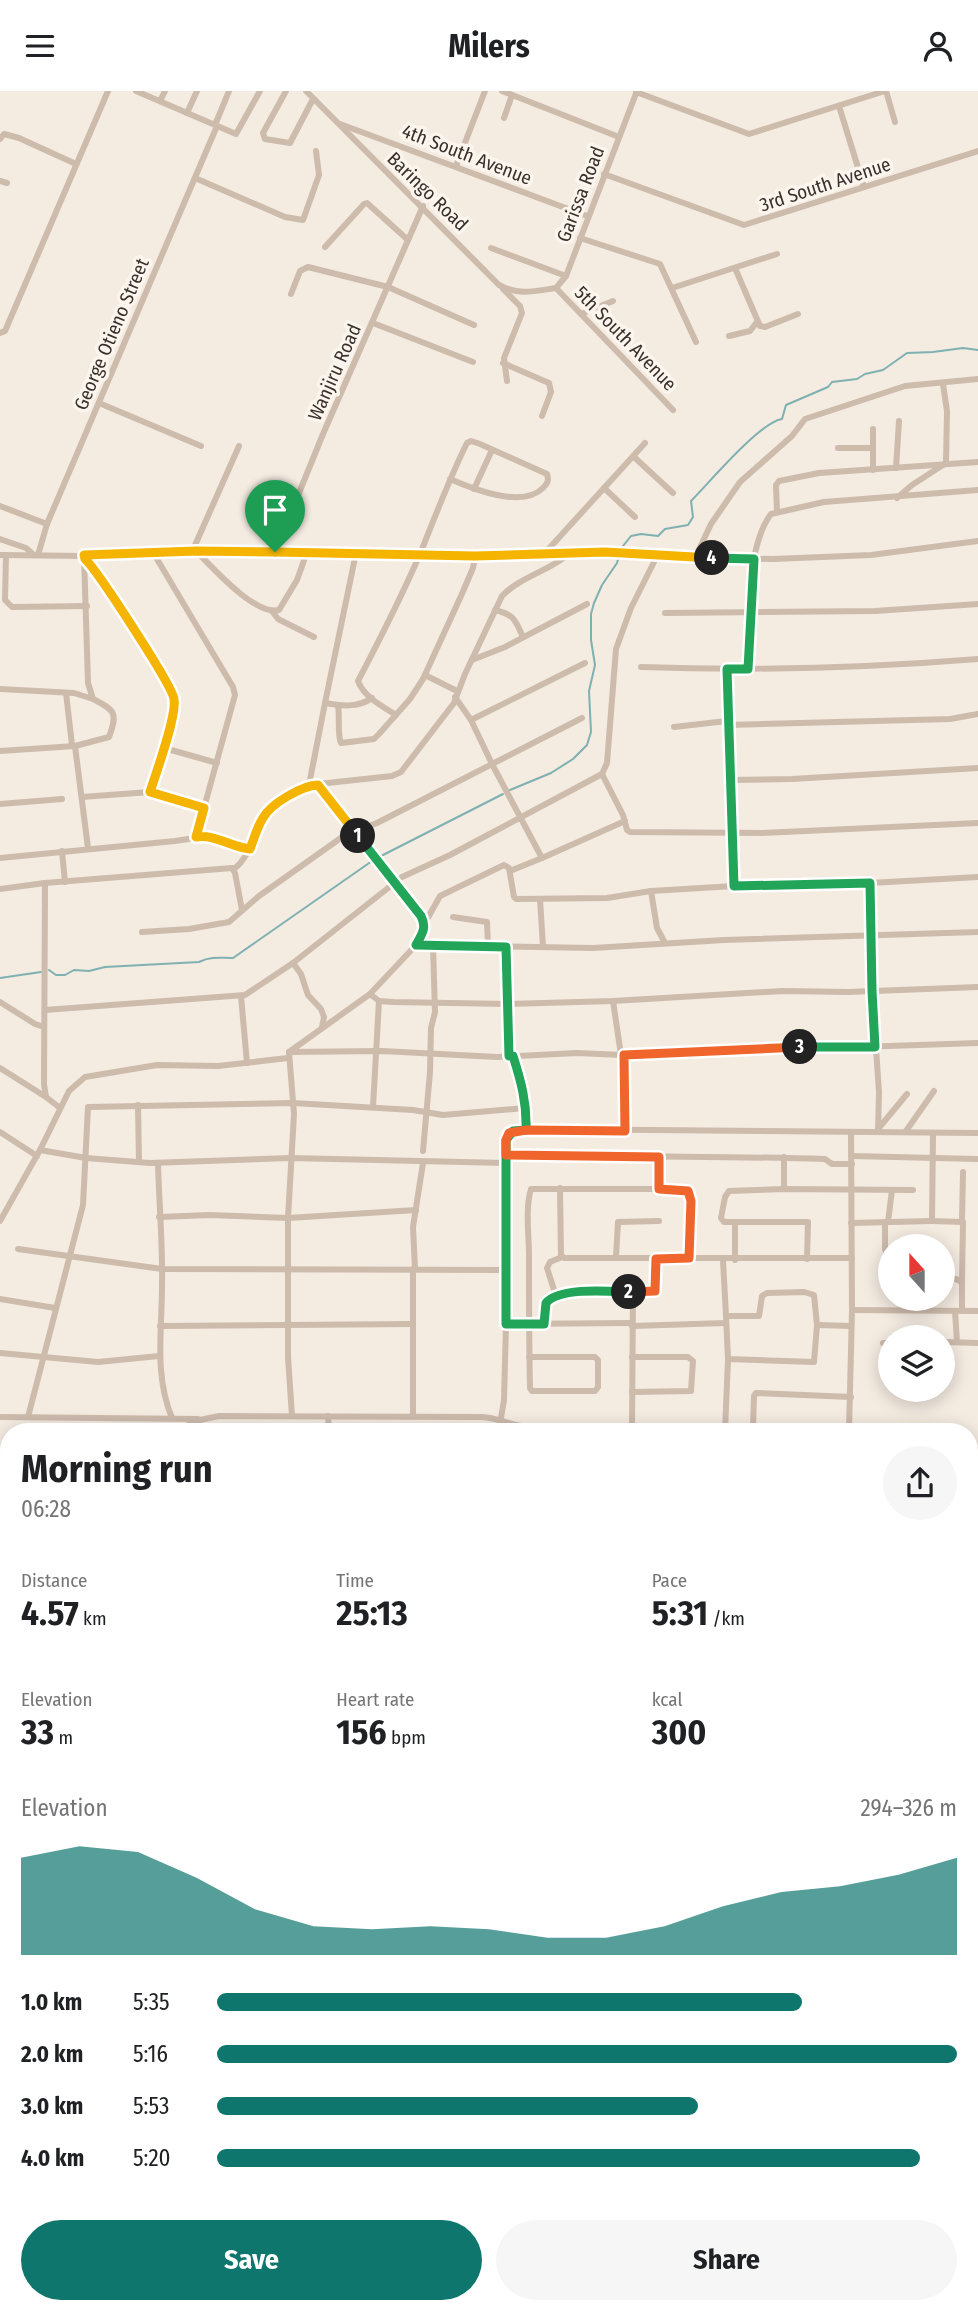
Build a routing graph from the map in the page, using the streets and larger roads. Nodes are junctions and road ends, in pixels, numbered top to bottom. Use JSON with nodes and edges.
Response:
{"nodes":[{"id":1,"x":108,"y":91,"type":"edge"},
{"id":2,"x":136,"y":91,"type":"edge"},
{"id":3,"x":165,"y":91,"type":"edge"},
{"id":4,"x":197,"y":91,"type":"edge"},
{"id":5,"x":229,"y":91,"type":"edge"},
{"id":6,"x":260,"y":91,"type":"edge"},
{"id":7,"x":286,"y":91,"type":"edge"},
{"id":8,"x":306,"y":91,"type":"edge"},
{"id":9,"x":485,"y":91,"type":"edge"},
{"id":10,"x":502,"y":91,"type":"edge"},
{"id":11,"x":637,"y":91,"type":"edge"},
{"id":12,"x":885,"y":91,"type":"edge"},
{"id":13,"x":512,"y":95,"type":"junction"},
{"id":14,"x":313,"y":99,"type":"junction"},
{"id":15,"x":160,"y":101,"type":"junction"},
{"id":16,"x":839,"y":106,"type":"junction"},
{"id":17,"x":187,"y":113,"type":"junction"},
{"id":18,"x":504,"y":118,"type":"dead end"},
{"id":19,"x":335,"y":122,"type":"junction"},
{"id":20,"x":895,"y":122,"type":"dead end"},
{"id":21,"x":216,"y":125,"type":"junction"},
{"id":22,"x":618,"y":137,"type":"junction"},
{"id":23,"x":0,"y":139,"type":"edge"},
{"id":24,"x":316,"y":151,"type":"dead end"},
{"id":25,"x":978,"y":151,"type":"edge"},
{"id":26,"x":76,"y":164,"type":"junction"},
{"id":27,"x":456,"y":166,"type":"junction"},
{"id":28,"x":604,"y":174,"type":"junction"},
{"id":29,"x":195,"y":178,"type":"junction"},
{"id":30,"x":864,"y":187,"type":"junction"},
{"id":31,"x":423,"y":206,"type":"junction"},
{"id":32,"x":587,"y":216,"type":"junction"},
{"id":33,"x":580,"y":238,"type":"junction"},
{"id":34,"x":408,"y":240,"type":"junction"},
{"id":35,"x":326,"y":247,"type":"dead end"},
{"id":36,"x":491,"y":248,"type":"dead end"},
{"id":37,"x":777,"y":254,"type":"dead end"},
{"id":38,"x":735,"y":268,"type":"junction"},
{"id":39,"x":566,"y":276,"type":"junction"},
{"id":40,"x":499,"y":285,"type":"junction"},
{"id":41,"x":388,"y":287,"type":"junction"},
{"id":42,"x":556,"y":288,"type":"junction"},
{"id":43,"x":672,"y":288,"type":"junction"},
{"id":44,"x":291,"y":294,"type":"dead end"},
{"id":45,"x":612,"y":301,"type":"dead end"},
{"id":46,"x":581,"y":314,"type":"junction"},
{"id":47,"x":798,"y":314,"type":"dead end"},
{"id":48,"x":757,"y":322,"type":"junction"},
{"id":49,"x":373,"y":323,"type":"junction"},
{"id":50,"x":474,"y":325,"type":"dead end"},
{"id":51,"x":0,"y":333,"type":"edge"},
{"id":52,"x":729,"y":336,"type":"dead end"},
{"id":53,"x":696,"y":342,"type":"dead end"},
{"id":54,"x":473,"y":362,"type":"dead end"},
{"id":55,"x":503,"y":363,"type":"junction"},
{"id":56,"x":978,"y":379,"type":"edge"},
{"id":57,"x":506,"y":381,"type":"dead end"},
{"id":58,"x":943,"y":384,"type":"junction"},
{"id":59,"x":99,"y":403,"type":"junction"},
{"id":60,"x":673,"y":409,"type":"dead end"},
{"id":61,"x":542,"y":416,"type":"dead end"},
{"id":62,"x":898,"y":421,"type":"dead end"},
{"id":63,"x":873,"y":429,"type":"dead end"},
{"id":64,"x":645,"y":443,"type":"dead end"},
{"id":65,"x":201,"y":446,"type":"dead end"},
{"id":66,"x":239,"y":446,"type":"dead end"},
{"id":67,"x":838,"y":448,"type":"dead end"},
{"id":68,"x":873,"y":448,"type":"junction"},
{"id":69,"x":492,"y":450,"type":"junction"},
{"id":70,"x":634,"y":457,"type":"junction"},
{"id":71,"x":978,"y":462,"type":"edge"},
{"id":72,"x":946,"y":463,"type":"junction"},
{"id":73,"x":896,"y":468,"type":"junction"},
{"id":74,"x":873,"y":470,"type":"junction"},
{"id":75,"x":450,"y":479,"type":"junction"},
{"id":76,"x":604,"y":488,"type":"junction"},
{"id":77,"x":474,"y":489,"type":"junction"},
{"id":78,"x":978,"y":490,"type":"edge"},
{"id":79,"x":673,"y":493,"type":"dead end"},
{"id":80,"x":897,"y":498,"type":"junction"},
{"id":81,"x":0,"y":506,"type":"edge"},
{"id":82,"x":777,"y":512,"type":"junction"},
{"id":83,"x":635,"y":517,"type":"dead end"},
{"id":84,"x":47,"y":524,"type":"junction"},
{"id":85,"x":0,"y":539,"type":"edge"},
{"id":86,"x":978,"y":541,"type":"edge"},
{"id":87,"x":194,"y":552,"type":"junction"},
{"id":88,"x":275,"y":552,"type":"junction"},
{"id":89,"x":307,"y":552,"type":"junction"},
{"id":90,"x":356,"y":553,"type":"junction"},
{"id":91,"x":154,"y":554,"type":"junction"},
{"id":92,"x":544,"y":554,"type":"junction"},
{"id":93,"x":569,"y":554,"type":"junction"},
{"id":94,"x":3,"y":555,"type":"edge"},
{"id":95,"x":36,"y":555,"type":"junction"},
{"id":96,"x":419,"y":555,"type":"junction"},
{"id":97,"x":475,"y":556,"type":"junction"},
{"id":98,"x":657,"y":556,"type":"junction"},
{"id":99,"x":84,"y":557,"type":"junction"},
{"id":100,"x":695,"y":558,"type":"junction"},
{"id":101,"x":754,"y":559,"type":"junction"},
{"id":102,"x":3,"y":580,"type":"edge"},
{"id":103,"x":587,"y":604,"type":"dead end"},
{"id":104,"x":978,"y":604,"type":"edge"},
{"id":105,"x":87,"y":606,"type":"junction"},
{"id":106,"x":495,"y":610,"type":"junction"},
{"id":107,"x":272,"y":611,"type":"junction"},
{"id":108,"x":750,"y":612,"type":"junction"},
{"id":109,"x":665,"y":613,"type":"dead end"},
{"id":110,"x":314,"y":637,"type":"dead end"},
{"id":111,"x":523,"y":638,"type":"junction"},
{"id":112,"x":978,"y":659,"type":"edge"},
{"id":113,"x":472,"y":660,"type":"junction"},
{"id":114,"x":585,"y":663,"type":"dead end"},
{"id":115,"x":641,"y":667,"type":"dead end"},
{"id":116,"x":727,"y":669,"type":"junction"},
{"id":117,"x":748,"y":669,"type":"junction"},
{"id":118,"x":425,"y":675,"type":"junction"},
{"id":119,"x":0,"y":689,"type":"edge"},
{"id":120,"x":66,"y":692,"type":"junction"},
{"id":121,"x":456,"y":694,"type":"junction"},
{"id":122,"x":372,"y":698,"type":"junction"},
{"id":123,"x":93,"y":699,"type":"junction"},
{"id":124,"x":325,"y":703,"type":"junction"},
{"id":125,"x":338,"y":705,"type":"junction"},
{"id":126,"x":978,"y":714,"type":"edge"},
{"id":127,"x":396,"y":715,"type":"junction"},
{"id":128,"x":582,"y":717,"type":"dead end"},
{"id":129,"x":471,"y":720,"type":"junction"},
{"id":130,"x":728,"y":723,"type":"junction"},
{"id":131,"x":674,"y":727,"type":"dead end"},
{"id":132,"x":74,"y":745,"type":"junction"},
{"id":133,"x":164,"y":748,"type":"junction"},
{"id":134,"x":0,"y":751,"type":"edge"},
{"id":135,"x":217,"y":763,"type":"junction"},
{"id":136,"x":492,"y":764,"type":"junction"},
{"id":137,"x":978,"y":768,"type":"edge"},
{"id":138,"x":602,"y":774,"type":"junction"},
{"id":139,"x":731,"y":780,"type":"junction"},
{"id":140,"x":309,"y":785,"type":"junction"},
{"id":141,"x":318,"y":785,"type":"junction"},
{"id":142,"x":150,"y":792,"type":"junction"},
{"id":143,"x":82,"y":797,"type":"junction"},
{"id":144,"x":62,"y":799,"type":"dead end"},
{"id":145,"x":0,"y":804,"type":"edge"},
{"id":146,"x":204,"y":808,"type":"junction"},
{"id":147,"x":519,"y":818,"type":"junction"},
{"id":148,"x":625,"y":821,"type":"junction"},
{"id":149,"x":978,"y":823,"type":"edge"},
{"id":150,"x":353,"y":831,"type":"junction"},
{"id":151,"x":733,"y":833,"type":"junction"},
{"id":152,"x":196,"y":837,"type":"junction"},
{"id":153,"x":88,"y":848,"type":"junction"},
{"id":154,"x":250,"y":849,"type":"junction"},
{"id":155,"x":62,"y":851,"type":"junction"},
{"id":156,"x":0,"y":858,"type":"edge"},
{"id":157,"x":542,"y":858,"type":"junction"},
{"id":158,"x":234,"y":869,"type":"junction"},
{"id":159,"x":510,"y":871,"type":"junction"},
{"id":160,"x":978,"y":877,"type":"edge"},
{"id":161,"x":65,"y":882,"type":"junction"},
{"id":162,"x":45,"y":883,"type":"junction"},
{"id":163,"x":397,"y":883,"type":"junction"},
{"id":164,"x":870,"y":883,"type":"junction"},
{"id":165,"x":734,"y":886,"type":"junction"},
{"id":166,"x":0,"y":889,"type":"edge"},
{"id":167,"x":650,"y":891,"type":"junction"},
{"id":168,"x":540,"y":899,"type":"junction"},
{"id":169,"x":242,"y":910,"type":"junction"},
{"id":170,"x":453,"y":917,"type":"dead end"},
{"id":171,"x":425,"y":923,"type":"junction"},
{"id":172,"x":142,"y":932,"type":"dead end"},
{"id":173,"x":978,"y":932,"type":"edge"},
{"id":174,"x":870,"y":937,"type":"junction"},
{"id":175,"x":665,"y":943,"type":"junction"},
{"id":176,"x":416,"y":945,"type":"junction"},
{"id":177,"x":433,"y":945,"type":"junction"},
{"id":178,"x":488,"y":947,"type":"junction"},
{"id":179,"x":506,"y":947,"type":"junction"},
{"id":180,"x":543,"y":947,"type":"junction"},
{"id":181,"x":293,"y":963,"type":"junction"},
{"id":182,"x":978,"y":987,"type":"edge"},
{"id":183,"x":872,"y":991,"type":"junction"},
{"id":184,"x":370,"y":994,"type":"junction"},
{"id":185,"x":241,"y":996,"type":"junction"},
{"id":186,"x":379,"y":1001,"type":"junction"},
{"id":187,"x":0,"y":1002,"type":"edge"},
{"id":188,"x":613,"y":1002,"type":"junction"},
{"id":189,"x":435,"y":1003,"type":"junction"},
{"id":190,"x":508,"y":1004,"type":"junction"},
{"id":191,"x":44,"y":1010,"type":"junction"},
{"id":192,"x":44,"y":1027,"type":"junction"},
{"id":193,"x":322,"y":1027,"type":"junction"},
{"id":194,"x":978,"y":1043,"type":"edge"},
{"id":195,"x":875,"y":1047,"type":"junction"},
{"id":196,"x":377,"y":1051,"type":"junction"},
{"id":197,"x":288,"y":1055,"type":"junction"},
{"id":198,"x":431,"y":1055,"type":"junction"},
{"id":199,"x":622,"y":1055,"type":"junction"},
{"id":200,"x":511,"y":1056,"type":"junction"},
{"id":201,"x":247,"y":1063,"type":"junction"},
{"id":202,"x":0,"y":1068,"type":"edge"},
{"id":203,"x":934,"y":1091,"type":"dead end"},
{"id":204,"x":907,"y":1094,"type":"dead end"},
{"id":205,"x":46,"y":1097,"type":"junction"},
{"id":206,"x":293,"y":1103,"type":"junction"},
{"id":207,"x":138,"y":1105,"type":"junction"},
{"id":208,"x":373,"y":1107,"type":"junction"},
{"id":209,"x":60,"y":1108,"type":"junction"},
{"id":210,"x":526,"y":1108,"type":"junction"},
{"id":211,"x":427,"y":1111,"type":"junction"},
{"id":212,"x":526,"y":1130,"type":"junction"},
{"id":213,"x":878,"y":1130,"type":"junction"},
{"id":214,"x":625,"y":1131,"type":"junction"},
{"id":215,"x":0,"y":1132,"type":"edge"},
{"id":216,"x":906,"y":1132,"type":"junction"},
{"id":217,"x":851,"y":1133,"type":"junction"},
{"id":218,"x":933,"y":1133,"type":"junction"},
{"id":219,"x":978,"y":1133,"type":"edge"},
{"id":220,"x":423,"y":1151,"type":"dead end"},
{"id":221,"x":38,"y":1153,"type":"junction"},
{"id":222,"x":659,"y":1157,"type":"junction"},
{"id":223,"x":784,"y":1157,"type":"junction"},
{"id":224,"x":86,"y":1158,"type":"junction"},
{"id":225,"x":290,"y":1158,"type":"junction"},
{"id":226,"x":933,"y":1158,"type":"junction"},
{"id":227,"x":506,"y":1159,"type":"junction"},
{"id":228,"x":978,"y":1159,"type":"edge"},
{"id":229,"x":852,"y":1160,"type":"junction"},
{"id":230,"x":139,"y":1162,"type":"junction"},
{"id":231,"x":159,"y":1163,"type":"junction"},
{"id":232,"x":423,"y":1163,"type":"junction"},
{"id":233,"x":963,"y":1172,"type":"dead end"},
{"id":234,"x":560,"y":1188,"type":"junction"},
{"id":235,"x":659,"y":1189,"type":"junction"},
{"id":236,"x":784,"y":1189,"type":"junction"},
{"id":237,"x":852,"y":1189,"type":"junction"},
{"id":238,"x":892,"y":1190,"type":"junction"},
{"id":239,"x":913,"y":1191,"type":"dead end"},
{"id":240,"x":416,"y":1210,"type":"junction"},
{"id":241,"x":159,"y":1217,"type":"junction"},
{"id":242,"x":288,"y":1218,"type":"junction"},
{"id":243,"x":0,"y":1221,"type":"edge"},
{"id":244,"x":659,"y":1221,"type":"dead end"},
{"id":245,"x":932,"y":1221,"type":"junction"},
{"id":246,"x":962,"y":1221,"type":"junction"},
{"id":247,"x":887,"y":1222,"type":"junction"},
{"id":248,"x":735,"y":1223,"type":"junction"},
{"id":249,"x":851,"y":1223,"type":"junction"},
{"id":250,"x":887,"y":1234,"type":"edge"},
{"id":251,"x":18,"y":1249,"type":"dead end"},
{"id":252,"x":70,"y":1255,"type":"junction"},
{"id":253,"x":562,"y":1257,"type":"junction"},
{"id":254,"x":616,"y":1257,"type":"junction"},
{"id":255,"x":689,"y":1258,"type":"junction"},
{"id":256,"x":852,"y":1258,"type":"junction"},
{"id":257,"x":656,"y":1259,"type":"junction"},
{"id":258,"x":807,"y":1259,"type":"junction"},
{"id":259,"x":723,"y":1260,"type":"junction"},
{"id":260,"x":735,"y":1260,"type":"junction"},
{"id":261,"x":162,"y":1269,"type":"junction"},
{"id":262,"x":414,"y":1269,"type":"junction"},
{"id":263,"x":505,"y":1270,"type":"junction"},
{"id":264,"x":289,"y":1271,"type":"junction"},
{"id":265,"x":956,"y":1279,"type":"edge"},
{"id":266,"x":962,"y":1282,"type":"junction"},
{"id":267,"x":633,"y":1293,"type":"junction"},
{"id":268,"x":554,"y":1296,"type":"junction"},
{"id":269,"x":0,"y":1301,"type":"edge"},
{"id":270,"x":55,"y":1308,"type":"junction"},
{"id":271,"x":852,"y":1310,"type":"junction"},
{"id":272,"x":958,"y":1311,"type":"junction"},
{"id":273,"x":978,"y":1311,"type":"edge"},
{"id":274,"x":726,"y":1319,"type":"junction"},
{"id":275,"x":413,"y":1324,"type":"junction"},
{"id":276,"x":506,"y":1324,"type":"junction"},
{"id":277,"x":529,"y":1324,"type":"junction"},
{"id":278,"x":544,"y":1324,"type":"junction"},
{"id":279,"x":632,"y":1324,"type":"junction"},
{"id":280,"x":817,"y":1325,"type":"junction"},
{"id":281,"x":160,"y":1326,"type":"junction"},
{"id":282,"x":851,"y":1326,"type":"junction"},
{"id":283,"x":288,"y":1327,"type":"junction"},
{"id":284,"x":957,"y":1342,"type":"joint"},
{"id":285,"x":978,"y":1343,"type":"edge"},
{"id":286,"x":0,"y":1353,"type":"edge"},
{"id":287,"x":159,"y":1356,"type":"junction"},
{"id":288,"x":529,"y":1357,"type":"junction"},
{"id":289,"x":632,"y":1357,"type":"junction"},
{"id":290,"x":43,"y":1358,"type":"junction"},
{"id":291,"x":728,"y":1359,"type":"junction"},
{"id":292,"x":632,"y":1392,"type":"junction"},
{"id":293,"x":851,"y":1397,"type":"junction"},
{"id":294,"x":292,"y":1416,"type":"junction"},
{"id":295,"x":328,"y":1416,"type":"junction"},
{"id":296,"x":413,"y":1416,"type":"junction"},
{"id":297,"x":0,"y":1417,"type":"edge"},
{"id":298,"x":28,"y":1417,"type":"junction"},
{"id":299,"x":172,"y":1418,"type":"junction"},
{"id":300,"x":501,"y":1418,"type":"junction"},
{"id":301,"x":200,"y":1420,"type":"junction"},
{"id":302,"x":193,"y":1423,"type":"edge"},
{"id":303,"x":328,"y":1423,"type":"edge"},
{"id":304,"x":505,"y":1423,"type":"edge"},
{"id":305,"x":632,"y":1423,"type":"edge"},
{"id":306,"x":725,"y":1423,"type":"edge"},
{"id":307,"x":755,"y":1423,"type":"edge"},
{"id":308,"x":849,"y":1423,"type":"edge"}],
"edges":[{"from":1,"to":26,"type":"street"},
{"from":2,"to":15,"type":"street"},
{"from":3,"to":15,"type":"street"},
{"from":4,"to":17,"type":"street"},
{"from":5,"to":21,"type":"street","name":"George Otieno Street"},
{"from":6,"to":21,"type":"street"},
{"from":7,"to":14,"type":"street"},
{"from":8,"to":14,"type":"street","name":"Baringo Road"},
{"from":9,"to":27,"type":"street"},
{"from":10,"to":13,"type":"street"},
{"from":11,"to":16,"type":"street"},
{"from":11,"to":22,"type":"street","name":"Garissa Road"},
{"from":12,"to":16,"type":"street"},
{"from":12,"to":20,"type":"street"},
{"from":13,"to":18,"type":"street"},
{"from":13,"to":22,"type":"street"},
{"from":14,"to":19,"type":"street","name":"Baringo Road"},
{"from":15,"to":17,"type":"street"},
{"from":16,"to":30,"type":"street"},
{"from":17,"to":21,"type":"street"},
{"from":19,"to":27,"type":"street","name":"4th South Avenue"},
{"from":19,"to":31,"type":"street","name":"Baringo Road"},
{"from":21,"to":29,"type":"street","name":"George Otieno Street"},
{"from":22,"to":28,"type":"street","name":"Garissa Road"},
{"from":23,"to":26,"type":"street"},
{"from":24,"to":29,"type":"street"},
{"from":25,"to":30,"type":"street","name":"3rd South Avenue"},
{"from":26,"to":51,"type":"street"},
{"from":27,"to":32,"type":"street","name":"4th South Avenue"},
{"from":28,"to":30,"type":"street","name":"3rd South Avenue"},
{"from":28,"to":32,"type":"street","name":"Garissa Road"},
{"from":29,"to":59,"type":"street","name":"George Otieno Street"},
{"from":31,"to":34,"type":"street","name":"Wanjiru Road"},
{"from":31,"to":40,"type":"street","name":"Baringo Road"},
{"from":32,"to":33,"type":"street","name":"Garissa Road"},
{"from":33,"to":39,"type":"street","name":"Garissa Road"},
{"from":33,"to":43,"type":"street"},
{"from":34,"to":35,"type":"street"},
{"from":34,"to":41,"type":"street","name":"Wanjiru Road"},
{"from":36,"to":39,"type":"street"},
{"from":37,"to":38,"type":"street"},
{"from":38,"to":43,"type":"street"},
{"from":38,"to":48,"type":"street"},
{"from":39,"to":42,"type":"street","name":"Garissa Road"},
{"from":40,"to":42,"type":"street"},
{"from":40,"to":55,"type":"street","name":"Baringo Road"},
{"from":41,"to":44,"type":"street"},
{"from":41,"to":49,"type":"street","name":"Wanjiru Road"},
{"from":41,"to":50,"type":"street"},
{"from":42,"to":46,"type":"street","name":"5th South Avenue"},
{"from":43,"to":53,"type":"street"},
{"from":45,"to":46,"type":"street"},
{"from":46,"to":60,"type":"street","name":"5th South Avenue"},
{"from":47,"to":48,"type":"street"},
{"from":48,"to":52,"type":"street"},
{"from":49,"to":54,"type":"street"},
{"from":49,"to":88,"type":"street","name":"Wanjiru Road"},
{"from":55,"to":57,"type":"street"},
{"from":55,"to":61,"type":"street"},
{"from":56,"to":58,"type":"street"},
{"from":58,"to":72,"type":"street"},
{"from":58,"to":100,"type":"street"},
{"from":59,"to":65,"type":"street"},
{"from":59,"to":84,"type":"street","name":"George Otieno Street"},
{"from":62,"to":73,"type":"street"},
{"from":63,"to":68,"type":"street"},
{"from":64,"to":70,"type":"street"},
{"from":66,"to":87,"type":"street"},
{"from":67,"to":68,"type":"street"},
{"from":68,"to":74,"type":"street"},
{"from":69,"to":75,"type":"street"},
{"from":69,"to":77,"type":"street"},
{"from":69,"to":77,"type":"street"},
{"from":70,"to":76,"type":"street"},
{"from":70,"to":79,"type":"street"},
{"from":71,"to":72,"type":"street"},
{"from":72,"to":73,"type":"street"},
{"from":72,"to":80,"type":"street"},
{"from":73,"to":74,"type":"street"},
{"from":74,"to":82,"type":"street"},
{"from":75,"to":77,"type":"street"},
{"from":75,"to":96,"type":"street"},
{"from":76,"to":83,"type":"street"},
{"from":76,"to":92,"type":"street"},
{"from":78,"to":80,"type":"street"},
{"from":80,"to":82,"type":"street"},
{"from":81,"to":84,"type":"street"},
{"from":82,"to":101,"type":"street"},
{"from":84,"to":95,"type":"street","name":"George Otieno Street"},
{"from":85,"to":95,"type":"street"},
{"from":86,"to":101,"type":"street"},
{"from":87,"to":88,"type":"street"},
{"from":87,"to":91,"type":"street"},
{"from":87,"to":107,"type":"street"},
{"from":88,"to":89,"type":"street"},
{"from":89,"to":90,"type":"street"},
{"from":89,"to":107,"type":"street"},
{"from":90,"to":96,"type":"street"},
{"from":90,"to":124,"type":"street"},
{"from":91,"to":99,"type":"street"},
{"from":91,"to":135,"type":"street"},
{"from":92,"to":93,"type":"street"},
{"from":92,"to":97,"type":"street"},
{"from":93,"to":98,"type":"street"},
{"from":93,"to":106,"type":"street"},
{"from":94,"to":95,"type":"street"},
{"from":94,"to":102,"type":"street"},
{"from":95,"to":99,"type":"street"},
{"from":96,"to":97,"type":"street"},
{"from":96,"to":122,"type":"street"},
{"from":97,"to":118,"type":"street"},
{"from":98,"to":100,"type":"street"},
{"from":98,"to":138,"type":"street"},
{"from":99,"to":105,"type":"street"},
{"from":99,"to":133,"type":"street"},
{"from":100,"to":101,"type":"street"},
{"from":101,"to":108,"type":"street"},
{"from":102,"to":105,"type":"street"},
{"from":103,"to":111,"type":"street"},
{"from":104,"to":108,"type":"street"},
{"from":105,"to":123,"type":"street"},
{"from":106,"to":111,"type":"street"},
{"from":106,"to":113,"type":"street"},
{"from":107,"to":110,"type":"street"},
{"from":108,"to":109,"type":"street"},
{"from":108,"to":117,"type":"street"},
{"from":111,"to":113,"type":"street"},
{"from":112,"to":117,"type":"street"},
{"from":113,"to":121,"type":"street"},
{"from":114,"to":129,"type":"street"},
{"from":115,"to":116,"type":"street"},
{"from":116,"to":117,"type":"street"},
{"from":116,"to":130,"type":"street"},
{"from":118,"to":121,"type":"street"},
{"from":118,"to":127,"type":"street"},
{"from":119,"to":120,"type":"street"},
{"from":120,"to":123,"type":"street"},
{"from":120,"to":132,"type":"street"},
{"from":121,"to":129,"type":"street"},
{"from":121,"to":141,"type":"street"},
{"from":122,"to":125,"type":"street"},
{"from":122,"to":127,"type":"street"},
{"from":123,"to":132,"type":"street"},
{"from":124,"to":125,"type":"street"},
{"from":124,"to":140,"type":"street"},
{"from":125,"to":127,"type":"street"},
{"from":126,"to":130,"type":"street"},
{"from":128,"to":136,"type":"street"},
{"from":129,"to":136,"type":"street"},
{"from":130,"to":131,"type":"street"},
{"from":130,"to":139,"type":"street"},
{"from":132,"to":134,"type":"street"},
{"from":132,"to":143,"type":"street"},
{"from":133,"to":135,"type":"street"},
{"from":133,"to":142,"type":"street"},
{"from":135,"to":146,"type":"street"},
{"from":136,"to":147,"type":"street"},
{"from":136,"to":150,"type":"street"},
{"from":137,"to":139,"type":"street"},
{"from":138,"to":147,"type":"street"},
{"from":138,"to":148,"type":"street"},
{"from":139,"to":151,"type":"street"},
{"from":140,"to":141,"type":"street"},
{"from":140,"to":154,"type":"street"},
{"from":141,"to":150,"type":"street"},
{"from":142,"to":143,"type":"street"},
{"from":142,"to":146,"type":"street"},
{"from":143,"to":153,"type":"street"},
{"from":144,"to":145,"type":"street"},
{"from":146,"to":152,"type":"street"},
{"from":147,"to":157,"type":"street"},
{"from":147,"to":163,"type":"street"},
{"from":148,"to":151,"type":"street"},
{"from":148,"to":157,"type":"street"},
{"from":149,"to":151,"type":"street"},
{"from":150,"to":163,"type":"street"},
{"from":150,"to":169,"type":"street"},
{"from":151,"to":165,"type":"street"},
{"from":152,"to":153,"type":"street"},
{"from":152,"to":154,"type":"street"},
{"from":153,"to":155,"type":"street"},
{"from":154,"to":158,"type":"street"},
{"from":155,"to":156,"type":"street"},
{"from":155,"to":161,"type":"street"},
{"from":157,"to":159,"type":"street"},
{"from":158,"to":161,"type":"street"},
{"from":158,"to":169,"type":"street"},
{"from":159,"to":168,"type":"street"},
{"from":159,"to":171,"type":"street"},
{"from":160,"to":164,"type":"street"},
{"from":161,"to":162,"type":"street"},
{"from":162,"to":166,"type":"street"},
{"from":162,"to":191,"type":"street"},
{"from":163,"to":171,"type":"street"},
{"from":163,"to":181,"type":"street"},
{"from":164,"to":165,"type":"street"},
{"from":164,"to":174,"type":"street"},
{"from":165,"to":167,"type":"street"},
{"from":167,"to":168,"type":"street"},
{"from":167,"to":175,"type":"street"},
{"from":168,"to":180,"type":"street"},
{"from":169,"to":172,"type":"street"},
{"from":170,"to":178,"type":"street"},
{"from":171,"to":176,"type":"street"},
{"from":173,"to":174,"type":"street"},
{"from":174,"to":175,"type":"street"},
{"from":174,"to":183,"type":"street"},
{"from":175,"to":180,"type":"street"},
{"from":176,"to":177,"type":"street"},
{"from":176,"to":184,"type":"street"},
{"from":177,"to":178,"type":"street"},
{"from":177,"to":189,"type":"street"},
{"from":178,"to":179,"type":"street"},
{"from":179,"to":180,"type":"street"},
{"from":179,"to":190,"type":"street"},
{"from":181,"to":185,"type":"street"},
{"from":181,"to":193,"type":"street"},
{"from":182,"to":183,"type":"street"},
{"from":183,"to":188,"type":"street"},
{"from":183,"to":195,"type":"street"},
{"from":184,"to":186,"type":"street"},
{"from":184,"to":193,"type":"street"},
{"from":185,"to":191,"type":"street"},
{"from":185,"to":201,"type":"street"},
{"from":186,"to":189,"type":"street"},
{"from":186,"to":196,"type":"street"},
{"from":187,"to":192,"type":"street"},
{"from":188,"to":190,"type":"street"},
{"from":188,"to":199,"type":"street"},
{"from":189,"to":190,"type":"street"},
{"from":189,"to":198,"type":"street"},
{"from":190,"to":200,"type":"street"},
{"from":191,"to":192,"type":"street"},
{"from":192,"to":205,"type":"street"},
{"from":193,"to":197,"type":"street"},
{"from":194,"to":195,"type":"street"},
{"from":195,"to":199,"type":"street"},
{"from":195,"to":213,"type":"street"},
{"from":196,"to":197,"type":"street"},
{"from":196,"to":198,"type":"street"},
{"from":196,"to":208,"type":"street"},
{"from":197,"to":201,"type":"street"},
{"from":197,"to":206,"type":"street"},
{"from":198,"to":200,"type":"street"},
{"from":198,"to":211,"type":"street"},
{"from":199,"to":200,"type":"street"},
{"from":199,"to":214,"type":"street"},
{"from":200,"to":210,"type":"street"},
{"from":201,"to":209,"type":"street"},
{"from":202,"to":205,"type":"street"},
{"from":203,"to":216,"type":"street"},
{"from":204,"to":213,"type":"street"},
{"from":205,"to":209,"type":"street"},
{"from":206,"to":207,"type":"street"},
{"from":206,"to":208,"type":"street"},
{"from":206,"to":225,"type":"street"},
{"from":207,"to":224,"type":"street"},
{"from":207,"to":230,"type":"street"},
{"from":208,"to":211,"type":"street"},
{"from":209,"to":221,"type":"street"},
{"from":210,"to":211,"type":"street"},
{"from":210,"to":212,"type":"street"},
{"from":211,"to":220,"type":"street"},
{"from":212,"to":214,"type":"street"},
{"from":212,"to":227,"type":"street"},
{"from":213,"to":216,"type":"street"},
{"from":213,"to":217,"type":"street"},
{"from":214,"to":217,"type":"street"},
{"from":215,"to":221,"type":"street"},
{"from":216,"to":218,"type":"street"},
{"from":217,"to":229,"type":"street"},
{"from":218,"to":219,"type":"street"},
{"from":218,"to":226,"type":"street"},
{"from":221,"to":224,"type":"street"},
{"from":221,"to":243,"type":"street"},
{"from":222,"to":223,"type":"street"},
{"from":222,"to":227,"type":"street"},
{"from":222,"to":235,"type":"street"},
{"from":223,"to":229,"type":"street"},
{"from":223,"to":236,"type":"street"},
{"from":224,"to":230,"type":"street"},
{"from":224,"to":252,"type":"street"},
{"from":225,"to":231,"type":"street"},
{"from":225,"to":232,"type":"street"},
{"from":225,"to":242,"type":"street"},
{"from":226,"to":228,"type":"street"},
{"from":226,"to":229,"type":"street"},
{"from":226,"to":245,"type":"street"},
{"from":227,"to":232,"type":"street"},
{"from":227,"to":263,"type":"street"},
{"from":229,"to":237,"type":"street"},
{"from":230,"to":231,"type":"street"},
{"from":231,"to":241,"type":"street"},
{"from":232,"to":240,"type":"street"},
{"from":233,"to":246,"type":"street"},
{"from":234,"to":235,"type":"street"},
{"from":234,"to":253,"type":"street"},
{"from":234,"to":277,"type":"street"},
{"from":235,"to":255,"type":"street"},
{"from":236,"to":237,"type":"street"},
{"from":236,"to":248,"type":"street"},
{"from":237,"to":238,"type":"street"},
{"from":237,"to":249,"type":"street"},
{"from":238,"to":239,"type":"street"},
{"from":238,"to":247,"type":"street"},
{"from":240,"to":242,"type":"street"},
{"from":240,"to":262,"type":"street"},
{"from":241,"to":242,"type":"street"},
{"from":241,"to":261,"type":"street"},
{"from":242,"to":264,"type":"street"},
{"from":244,"to":254,"type":"street"},
{"from":245,"to":246,"type":"street"},
{"from":245,"to":247,"type":"street"},
{"from":246,"to":266,"type":"street"},
{"from":247,"to":249,"type":"street"},
{"from":247,"to":250,"type":"street"},
{"from":248,"to":258,"type":"street"},
{"from":248,"to":260,"type":"street"},
{"from":249,"to":256,"type":"street"},
{"from":251,"to":252,"type":"street"},
{"from":252,"to":261,"type":"street"},
{"from":252,"to":270,"type":"street"},
{"from":253,"to":254,"type":"street"},
{"from":253,"to":268,"type":"street"},
{"from":254,"to":257,"type":"street"},
{"from":255,"to":257,"type":"street"},
{"from":255,"to":259,"type":"street"},
{"from":256,"to":258,"type":"street"},
{"from":256,"to":271,"type":"street"},
{"from":257,"to":267,"type":"street"},
{"from":258,"to":260,"type":"street"},
{"from":259,"to":260,"type":"street"},
{"from":259,"to":274,"type":"street"},
{"from":261,"to":264,"type":"street"},
{"from":261,"to":281,"type":"street"},
{"from":262,"to":263,"type":"street"},
{"from":262,"to":264,"type":"street"},
{"from":262,"to":275,"type":"street"},
{"from":263,"to":276,"type":"street"},
{"from":264,"to":283,"type":"street"},
{"from":265,"to":266,"type":"street"},
{"from":266,"to":272,"type":"street"},
{"from":267,"to":268,"type":"street"},
{"from":267,"to":279,"type":"street"},
{"from":268,"to":278,"type":"street"},
{"from":269,"to":270,"type":"street"},
{"from":270,"to":290,"type":"street"},
{"from":271,"to":272,"type":"street"},
{"from":271,"to":282,"type":"street"},
{"from":272,"to":273,"type":"street"},
{"from":272,"to":284,"type":"street"},
{"from":274,"to":279,"type":"street"},
{"from":274,"to":280,"type":"street"},
{"from":274,"to":291,"type":"street"},
{"from":275,"to":283,"type":"street"},
{"from":275,"to":296,"type":"street"},
{"from":276,"to":277,"type":"street"},
{"from":276,"to":300,"type":"street"},
{"from":277,"to":278,"type":"street"},
{"from":277,"to":288,"type":"street"},
{"from":278,"to":279,"type":"street"},
{"from":279,"to":289,"type":"street"},
{"from":280,"to":282,"type":"street"},
{"from":280,"to":291,"type":"street"},
{"from":281,"to":283,"type":"street"},
{"from":281,"to":287,"type":"street"},
{"from":282,"to":293,"type":"street"},
{"from":283,"to":294,"type":"street"},
{"from":284,"to":285,"type":"street"},
{"from":286,"to":290,"type":"street"},
{"from":287,"to":290,"type":"street"},
{"from":287,"to":299,"type":"street"},
{"from":288,"to":288,"type":"street"},
{"from":289,"to":292,"type":"street"},
{"from":289,"to":292,"type":"street"},
{"from":290,"to":298,"type":"street"},
{"from":291,"to":306,"type":"street"},
{"from":292,"to":305,"type":"street"},
{"from":293,"to":307,"type":"street"},
{"from":293,"to":308,"type":"street"},
{"from":294,"to":295,"type":"street"},
{"from":294,"to":301,"type":"street"},
{"from":295,"to":296,"type":"street"},
{"from":295,"to":303,"type":"street"},
{"from":296,"to":300,"type":"street"},
{"from":297,"to":298,"type":"street"},
{"from":298,"to":299,"type":"street"},
{"from":299,"to":301,"type":"street"},
{"from":300,"to":304,"type":"street"},
{"from":301,"to":302,"type":"street"}]}
